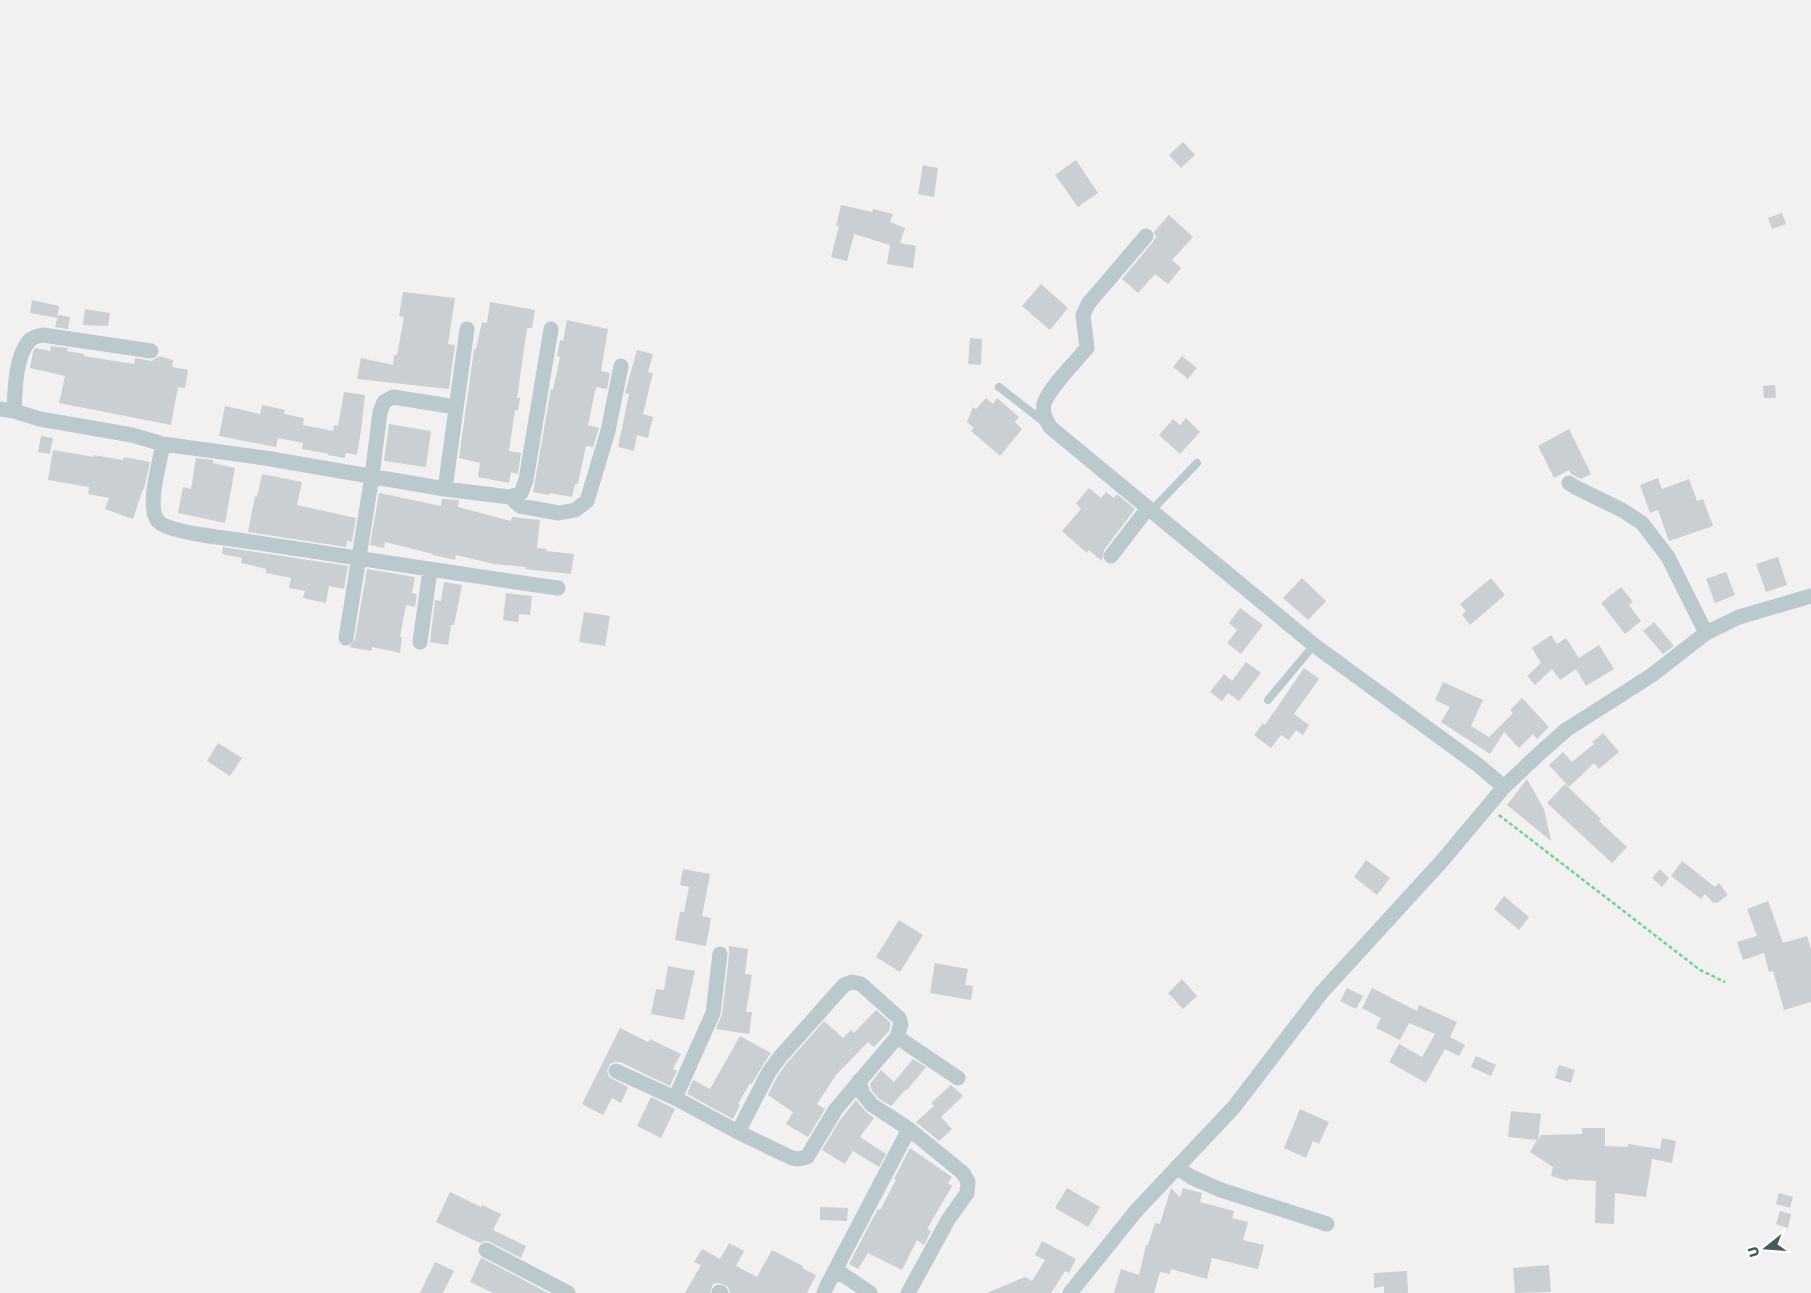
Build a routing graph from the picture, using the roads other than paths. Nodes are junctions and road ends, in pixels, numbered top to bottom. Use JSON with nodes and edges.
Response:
{"nodes":[{"id":1,"x":1146,"y":236,"type":"dead end"},
{"id":2,"x":551,"y":329,"type":"dead end"},
{"id":3,"x":467,"y":330,"type":"dead end"},
{"id":4,"x":150,"y":351,"type":"dead end"},
{"id":5,"x":621,"y":366,"type":"dead end"},
{"id":6,"x":999,"y":387,"type":"dead end"},
{"id":7,"x":456,"y":407,"type":"junction"},
{"id":8,"x":7,"y":410,"type":"edge"},
{"id":9,"x":1050,"y":427,"type":"junction"},
{"id":10,"x":163,"y":444,"type":"junction"},
{"id":11,"x":1197,"y":463,"type":"dead end"},
{"id":12,"x":372,"y":476,"type":"junction"},
{"id":13,"x":1570,"y":482,"type":"dead end"},
{"id":14,"x":444,"y":489,"type":"junction"},
{"id":15,"x":510,"y":497,"type":"junction"},
{"id":16,"x":1150,"y":510,"type":"junction"},
{"id":17,"x":1111,"y":556,"type":"dead end"},
{"id":18,"x":359,"y":559,"type":"junction"},
{"id":19,"x":430,"y":570,"type":"junction"},
{"id":20,"x":558,"y":588,"type":"dead end"},
{"id":21,"x":1811,"y":596,"type":"edge"},
{"id":22,"x":1706,"y":633,"type":"junction"},
{"id":23,"x":346,"y":638,"type":"dead end"},
{"id":24,"x":420,"y":642,"type":"dead end"},
{"id":25,"x":1314,"y":645,"type":"junction"},
{"id":26,"x":1268,"y":700,"type":"dead end"},
{"id":27,"x":1504,"y":787,"type":"junction"},
{"id":28,"x":720,"y":954,"type":"dead end"},
{"id":29,"x":896,"y":1037,"type":"junction"},
{"id":30,"x":616,"y":1071,"type":"dead end"},
{"id":31,"x":958,"y":1078,"type":"dead end"},
{"id":32,"x":860,"y":1081,"type":"junction"},
{"id":33,"x":674,"y":1098,"type":"junction"},
{"id":34,"x":909,"y":1129,"type":"junction"},
{"id":35,"x":738,"y":1132,"type":"junction"},
{"id":36,"x":1178,"y":1167,"type":"junction"},
{"id":37,"x":1327,"y":1224,"type":"dead end"},
{"id":38,"x":486,"y":1250,"type":"dead end"},
{"id":39,"x":832,"y":1276,"type":"junction"},
{"id":40,"x":568,"y":1293,"type":"edge"},
{"id":41,"x":824,"y":1293,"type":"edge"},
{"id":42,"x":870,"y":1293,"type":"edge"},
{"id":43,"x":908,"y":1293,"type":"edge"},
{"id":44,"x":1070,"y":1293,"type":"edge"}],
"edges":[{"from":1,"to":9,"type":"street"},
{"from":2,"to":15,"type":"street"},
{"from":3,"to":7,"type":"street"},
{"from":4,"to":8,"type":"street"},
{"from":5,"to":15,"type":"street"},
{"from":6,"to":9,"type":"lane"},
{"from":7,"to":12,"type":"street"},
{"from":7,"to":14,"type":"street"},
{"from":8,"to":10,"type":"street"},
{"from":9,"to":16,"type":"street"},
{"from":10,"to":12,"type":"street"},
{"from":10,"to":18,"type":"street"},
{"from":11,"to":16,"type":"lane"},
{"from":12,"to":14,"type":"street"},
{"from":12,"to":18,"type":"street"},
{"from":13,"to":22,"type":"street"},
{"from":14,"to":15,"type":"street"},
{"from":16,"to":17,"type":"street"},
{"from":16,"to":25,"type":"street"},
{"from":18,"to":19,"type":"street"},
{"from":18,"to":23,"type":"street"},
{"from":19,"to":20,"type":"street"},
{"from":19,"to":24,"type":"street"},
{"from":21,"to":22,"type":"street"},
{"from":22,"to":27,"type":"street"},
{"from":25,"to":26,"type":"lane"},
{"from":25,"to":27,"type":"street"},
{"from":27,"to":36,"type":"street"},
{"from":28,"to":33,"type":"street"},
{"from":29,"to":31,"type":"street"},
{"from":29,"to":32,"type":"street"},
{"from":29,"to":35,"type":"street"},
{"from":30,"to":33,"type":"street"},
{"from":32,"to":34,"type":"street"},
{"from":32,"to":35,"type":"street"},
{"from":33,"to":35,"type":"street"},
{"from":34,"to":39,"type":"street"},
{"from":34,"to":43,"type":"street"},
{"from":36,"to":37,"type":"street"},
{"from":36,"to":44,"type":"street"},
{"from":38,"to":40,"type":"street"},
{"from":39,"to":41,"type":"street"},
{"from":39,"to":42,"type":"street"}]}
